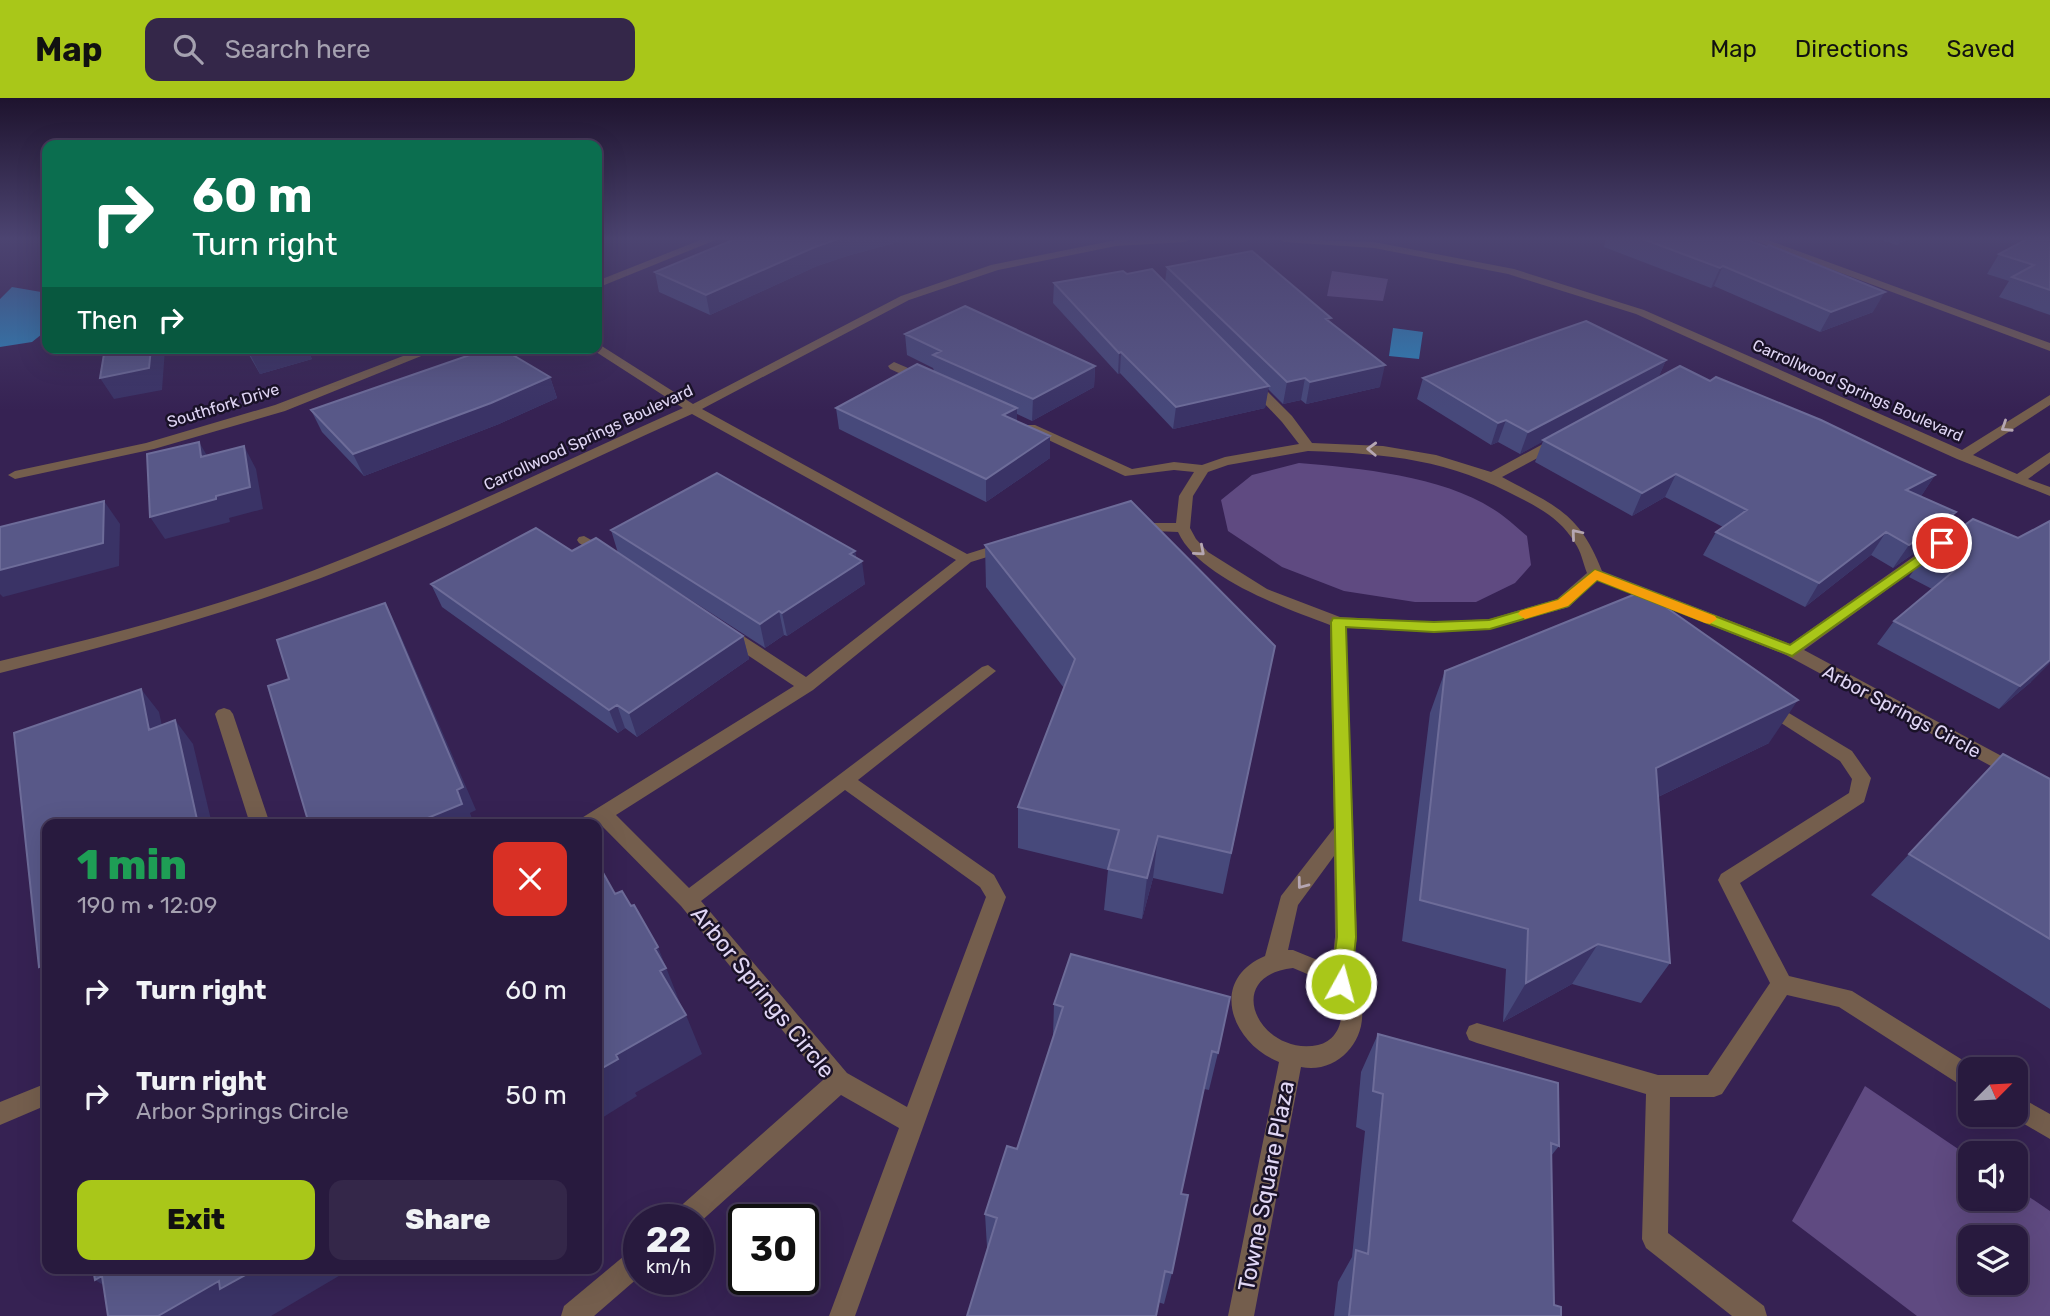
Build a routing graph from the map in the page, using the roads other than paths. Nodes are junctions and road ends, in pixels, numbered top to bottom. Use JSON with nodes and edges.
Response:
{"nodes":[{"id":1,"x":911,"y":296,"type":"edge"},
{"id":2,"x":1588,"y":296,"type":"edge"},
{"id":3,"x":1910,"y":296,"type":"edge"},
{"id":4,"x":2050,"y":347,"type":"edge"},
{"id":5,"x":602,"y":349,"type":"edge"},
{"id":6,"x":420,"y":354,"type":"edge"},
{"id":7,"x":894,"y":366,"type":"dead end"},
{"id":8,"x":1239,"y":370,"type":"edge"},
{"id":9,"x":943,"y":388,"type":"edge"},
{"id":10,"x":2050,"y":399,"type":"edge"},
{"id":11,"x":692,"y":409,"type":"junction"},
{"id":12,"x":1018,"y":422,"type":"edge"},
{"id":13,"x":1572,"y":434,"type":"edge"},
{"id":14,"x":1308,"y":447,"type":"junction"},
{"id":15,"x":1962,"y":456,"type":"junction"},
{"id":16,"x":2050,"y":456,"type":"edge"},
{"id":17,"x":1203,"y":470,"type":"junction"},
{"id":18,"x":15,"y":475,"type":"dead end"},
{"id":19,"x":1492,"y":477,"type":"junction"},
{"id":20,"x":2018,"y":480,"type":"junction"},
{"id":21,"x":2050,"y":492,"type":"edge"},
{"id":22,"x":1120,"y":527,"type":"edge"},
{"id":23,"x":1183,"y":528,"type":"junction"},
{"id":24,"x":1953,"y":535,"type":"edge"},
{"id":25,"x":1030,"y":538,"type":"edge"},
{"id":26,"x":584,"y":540,"type":"dead end"},
{"id":27,"x":966,"y":559,"type":"junction"},
{"id":28,"x":618,"y":562,"type":"edge"},
{"id":29,"x":1595,"y":574,"type":"junction"},
{"id":30,"x":1338,"y":622,"type":"junction"},
{"id":31,"x":718,"y":627,"type":"edge"},
{"id":32,"x":1792,"y":651,"type":"junction"},
{"id":33,"x":0,"y":667,"type":"edge"},
{"id":34,"x":988,"y":671,"type":"dead end"},
{"id":35,"x":807,"y":686,"type":"junction"},
{"id":36,"x":1755,"y":698,"type":"edge"},
{"id":37,"x":224,"y":714,"type":"dead end"},
{"id":38,"x":845,"y":781,"type":"junction"},
{"id":39,"x":2050,"y":790,"type":"edge"},
{"id":40,"x":258,"y":819,"type":"edge"},
{"id":41,"x":595,"y":819,"type":"edge"},
{"id":42,"x":602,"y":825,"type":"edge"},
{"id":43,"x":1343,"y":830,"type":"junction"},
{"id":44,"x":688,"y":900,"type":"junction"},
{"id":45,"x":1275,"y":960,"type":"junction"},
{"id":46,"x":1341,"y":984,"type":"junction"},
{"id":47,"x":1782,"y":984,"type":"junction"},
{"id":48,"x":1477,"y":1033,"type":"dead end"},
{"id":49,"x":1292,"y":1056,"type":"junction"},
{"id":50,"x":1958,"y":1069,"type":"edge"},
{"id":51,"x":839,"y":1081,"type":"junction"},
{"id":52,"x":1658,"y":1086,"type":"junction"},
{"id":53,"x":42,"y":1096,"type":"edge"},
{"id":54,"x":2028,"y":1113,"type":"edge"},
{"id":55,"x":0,"y":1114,"type":"edge"},
{"id":56,"x":913,"y":1123,"type":"junction"},
{"id":57,"x":2050,"y":1127,"type":"edge"},
{"id":58,"x":702,"y":1204,"type":"edge"},
{"id":59,"x":623,"y":1273,"type":"edge"},
{"id":60,"x":574,"y":1316,"type":"edge"},
{"id":61,"x":842,"y":1316,"type":"edge"},
{"id":62,"x":1241,"y":1316,"type":"edge"},
{"id":63,"x":1754,"y":1316,"type":"edge"}],
"edges":[{"from":1,"to":11,"type":"street","name":"Carrollwood Springs Boulevard"},
{"from":2,"to":15,"type":"street","name":"Carrollwood Springs Boulevard"},
{"from":3,"to":4,"type":"street"},
{"from":5,"to":11,"type":"street"},
{"from":6,"to":18,"type":"street","name":"Southfork Drive"},
{"from":7,"to":9,"type":"street"},
{"from":8,"to":14,"type":"street"},
{"from":10,"to":15,"type":"street","one_way":true},
{"from":11,"to":27,"type":"street"},
{"from":11,"to":33,"type":"street","name":"Carrollwood Springs Boulevard"},
{"from":12,"to":17,"type":"street"},
{"from":13,"to":19,"type":"street"},
{"from":14,"to":17,"type":"street"},
{"from":19,"to":14,"type":"street","one_way":true},
{"from":15,"to":20,"type":"street","name":"Carrollwood Springs Boulevard"},
{"from":16,"to":20,"type":"street"},
{"from":17,"to":23,"type":"street"},
{"from":29,"to":19,"type":"street","one_way":true},
{"from":20,"to":21,"type":"street","name":"Carrollwood Springs Boulevard"},
{"from":22,"to":23,"type":"street"},
{"from":23,"to":30,"type":"street","one_way":true},
{"from":24,"to":32,"type":"street"},
{"from":25,"to":27,"type":"street","name":"Arbor Springs Circle"},
{"from":26,"to":28,"type":"street"},
{"from":27,"to":35,"type":"street","name":"Arbor Springs Circle"},
{"from":29,"to":30,"type":"street"},
{"from":29,"to":32,"type":"street","name":"Arbor Springs Circle"},
{"from":30,"to":43,"type":"street","name":"Towne Square Plaza"},
{"from":31,"to":35,"type":"street"},
{"from":32,"to":39,"type":"street","name":"Arbor Springs Circle"},
{"from":34,"to":38,"type":"street"},
{"from":35,"to":41,"type":"street","name":"Arbor Springs Circle"},
{"from":36,"to":47,"type":"street"},
{"from":37,"to":40,"type":"street"},
{"from":38,"to":44,"type":"street"},
{"from":38,"to":56,"type":"street"},
{"from":42,"to":44,"type":"street","name":"Arbor Springs Circle"},
{"from":43,"to":45,"type":"street","one_way":true},
{"from":43,"to":46,"type":"street","name":"Towne Square Plaza"},
{"from":44,"to":51,"type":"street","name":"Arbor Springs Circle"},
{"from":45,"to":46,"type":"street"},
{"from":45,"to":49,"type":"street","name":"Towne Square Plaza"},
{"from":46,"to":49,"type":"street","name":"Towne Square Plaza"},
{"from":47,"to":50,"type":"street"},
{"from":47,"to":52,"type":"street"},
{"from":48,"to":52,"type":"street"},
{"from":49,"to":62,"type":"street","name":"Towne Square Plaza"},
{"from":51,"to":56,"type":"street"},
{"from":51,"to":58,"type":"street","name":"Arbor Springs Circle"},
{"from":52,"to":63,"type":"street"},
{"from":53,"to":55,"type":"street"},
{"from":54,"to":57,"type":"street"},
{"from":56,"to":61,"type":"street"},
{"from":59,"to":60,"type":"street"}]}
